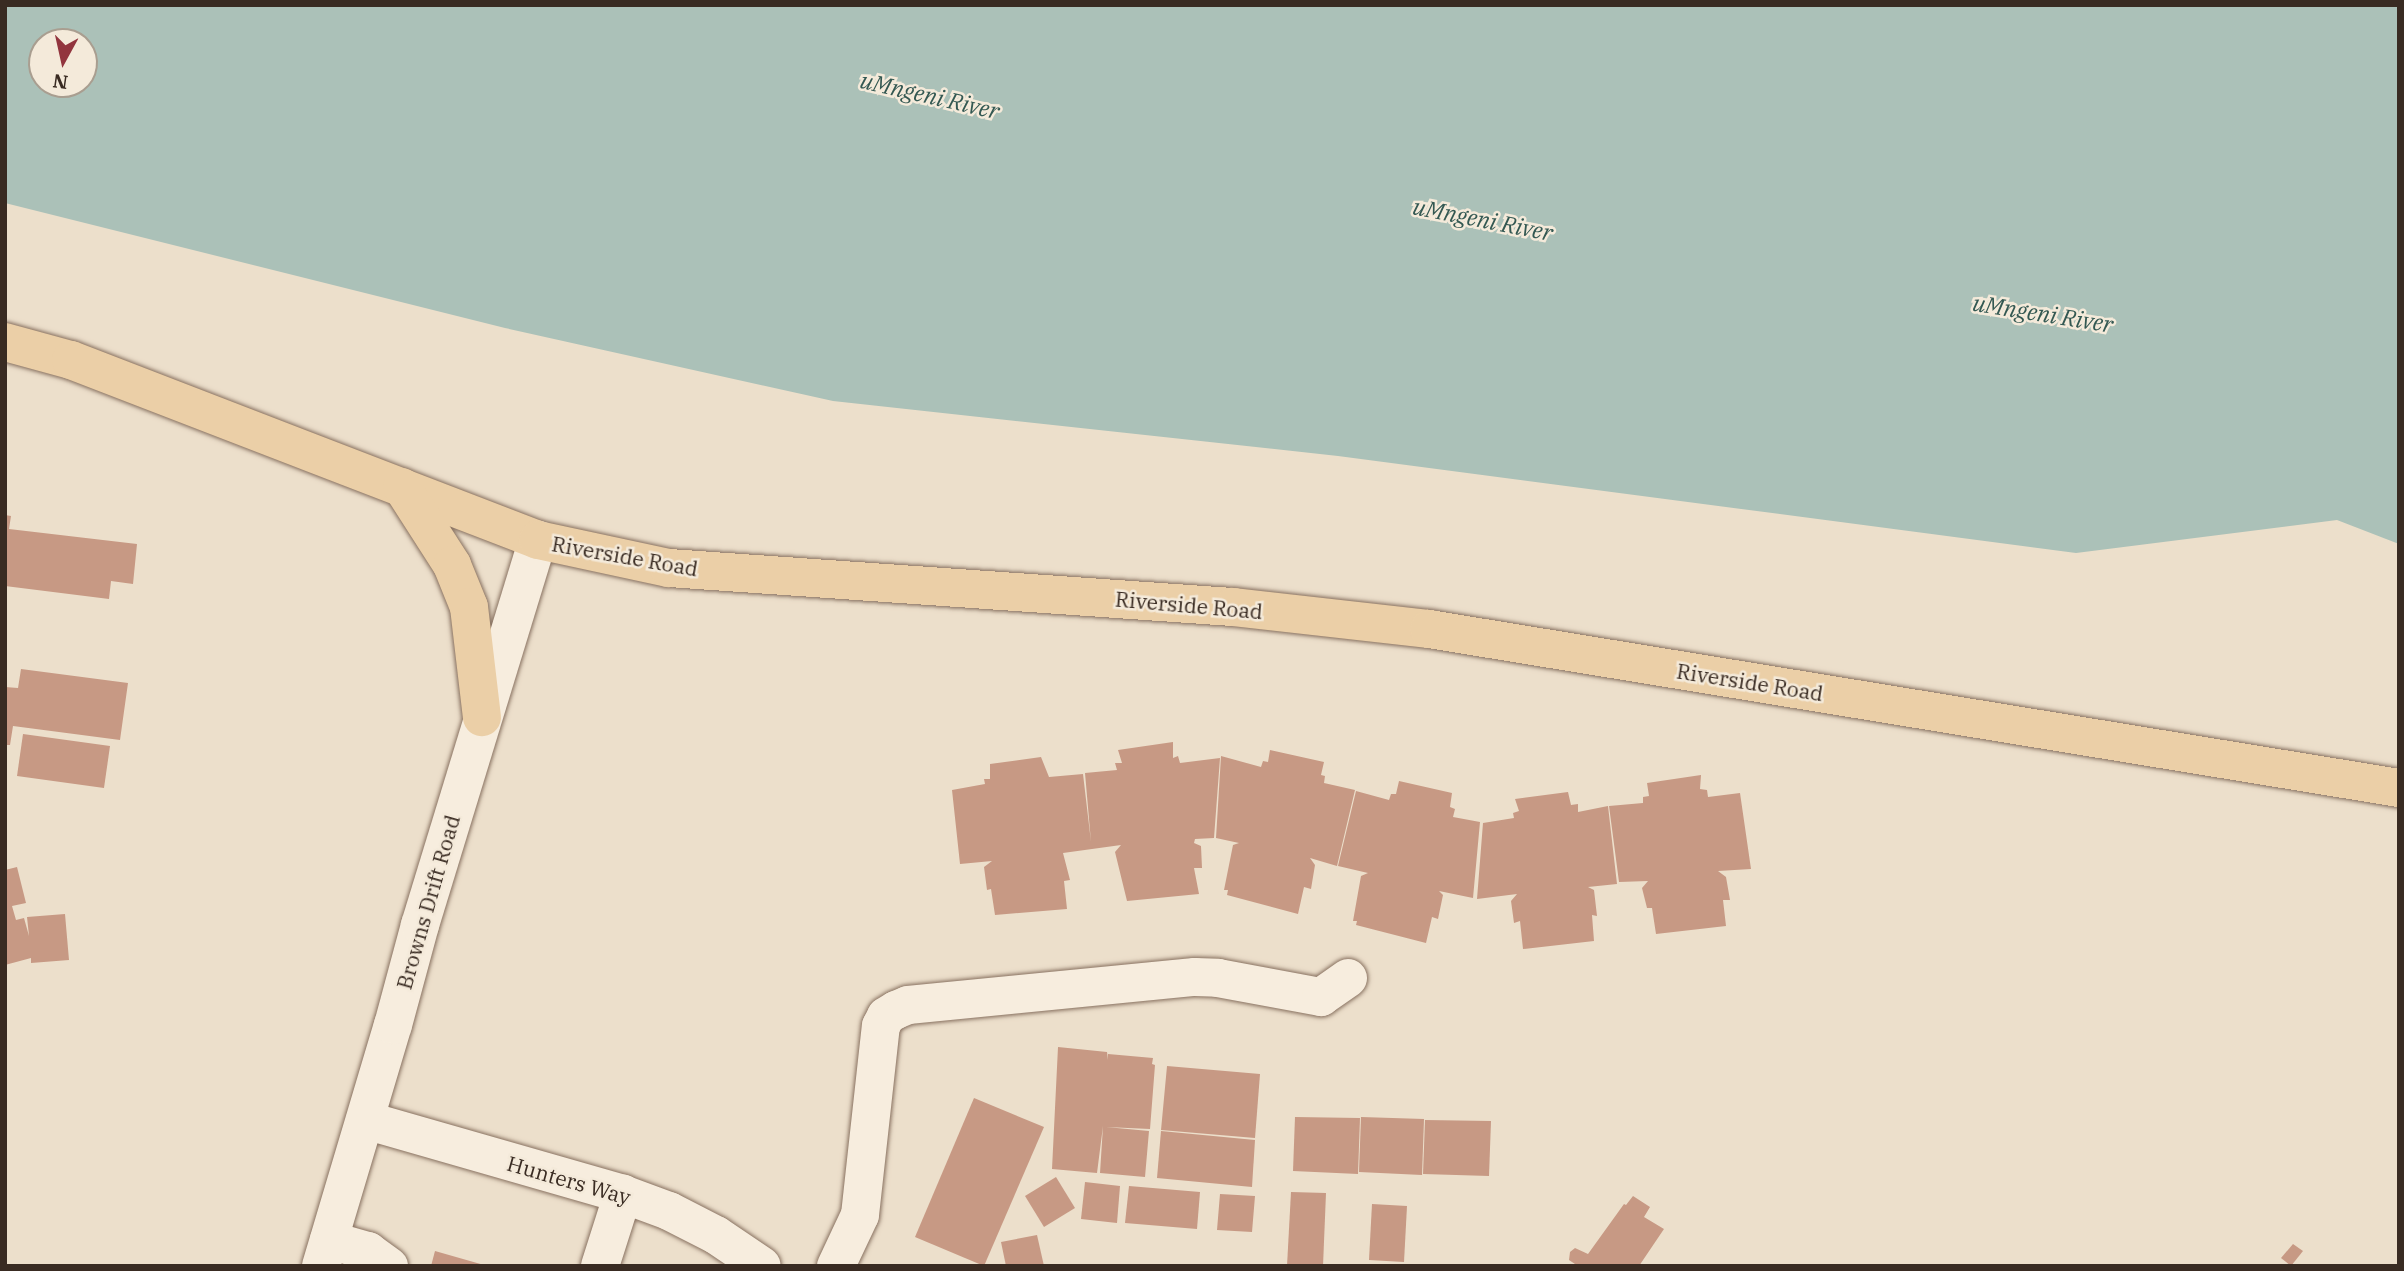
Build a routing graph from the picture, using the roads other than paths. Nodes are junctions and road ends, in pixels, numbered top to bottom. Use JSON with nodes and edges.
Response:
{"nodes":[{"id":1,"x":5,"y":342,"type":"edge"},
{"id":2,"x":402,"y":486,"type":"junction"},
{"id":3,"x":538,"y":540,"type":"junction"},
{"id":4,"x":482,"y":717,"type":"junction"},
{"id":5,"x":2399,"y":788,"type":"edge"},
{"id":6,"x":1348,"y":978,"type":"dead end"},
{"id":7,"x":365,"y":1121,"type":"junction"},
{"id":8,"x":623,"y":1194,"type":"junction"},
{"id":9,"x":325,"y":1253,"type":"edge"},
{"id":10,"x":389,"y":1266,"type":"edge"},
{"id":11,"x":600,"y":1266,"type":"edge"},
{"id":12,"x":762,"y":1266,"type":"edge"},
{"id":13,"x":836,"y":1266,"type":"edge"}],
"edges":[{"from":1,"to":2,"type":"main road","name":"Riverside Road"},
{"from":2,"to":3,"type":"main road","name":"Riverside Road"},
{"from":2,"to":4,"type":"main road"},
{"from":3,"to":4,"type":"street","name":"Browns Drift Road"},
{"from":3,"to":5,"type":"main road","name":"Riverside Road"},
{"from":4,"to":7,"type":"street","name":"Browns Drift Road"},
{"from":6,"to":13,"type":"street"},
{"from":7,"to":8,"type":"street","name":"Hunters Way"},
{"from":7,"to":9,"type":"street","name":"Browns Drift Road"},
{"from":8,"to":11,"type":"street"},
{"from":8,"to":12,"type":"street","name":"Hunters Way"},
{"from":9,"to":10,"type":"street"}]}
